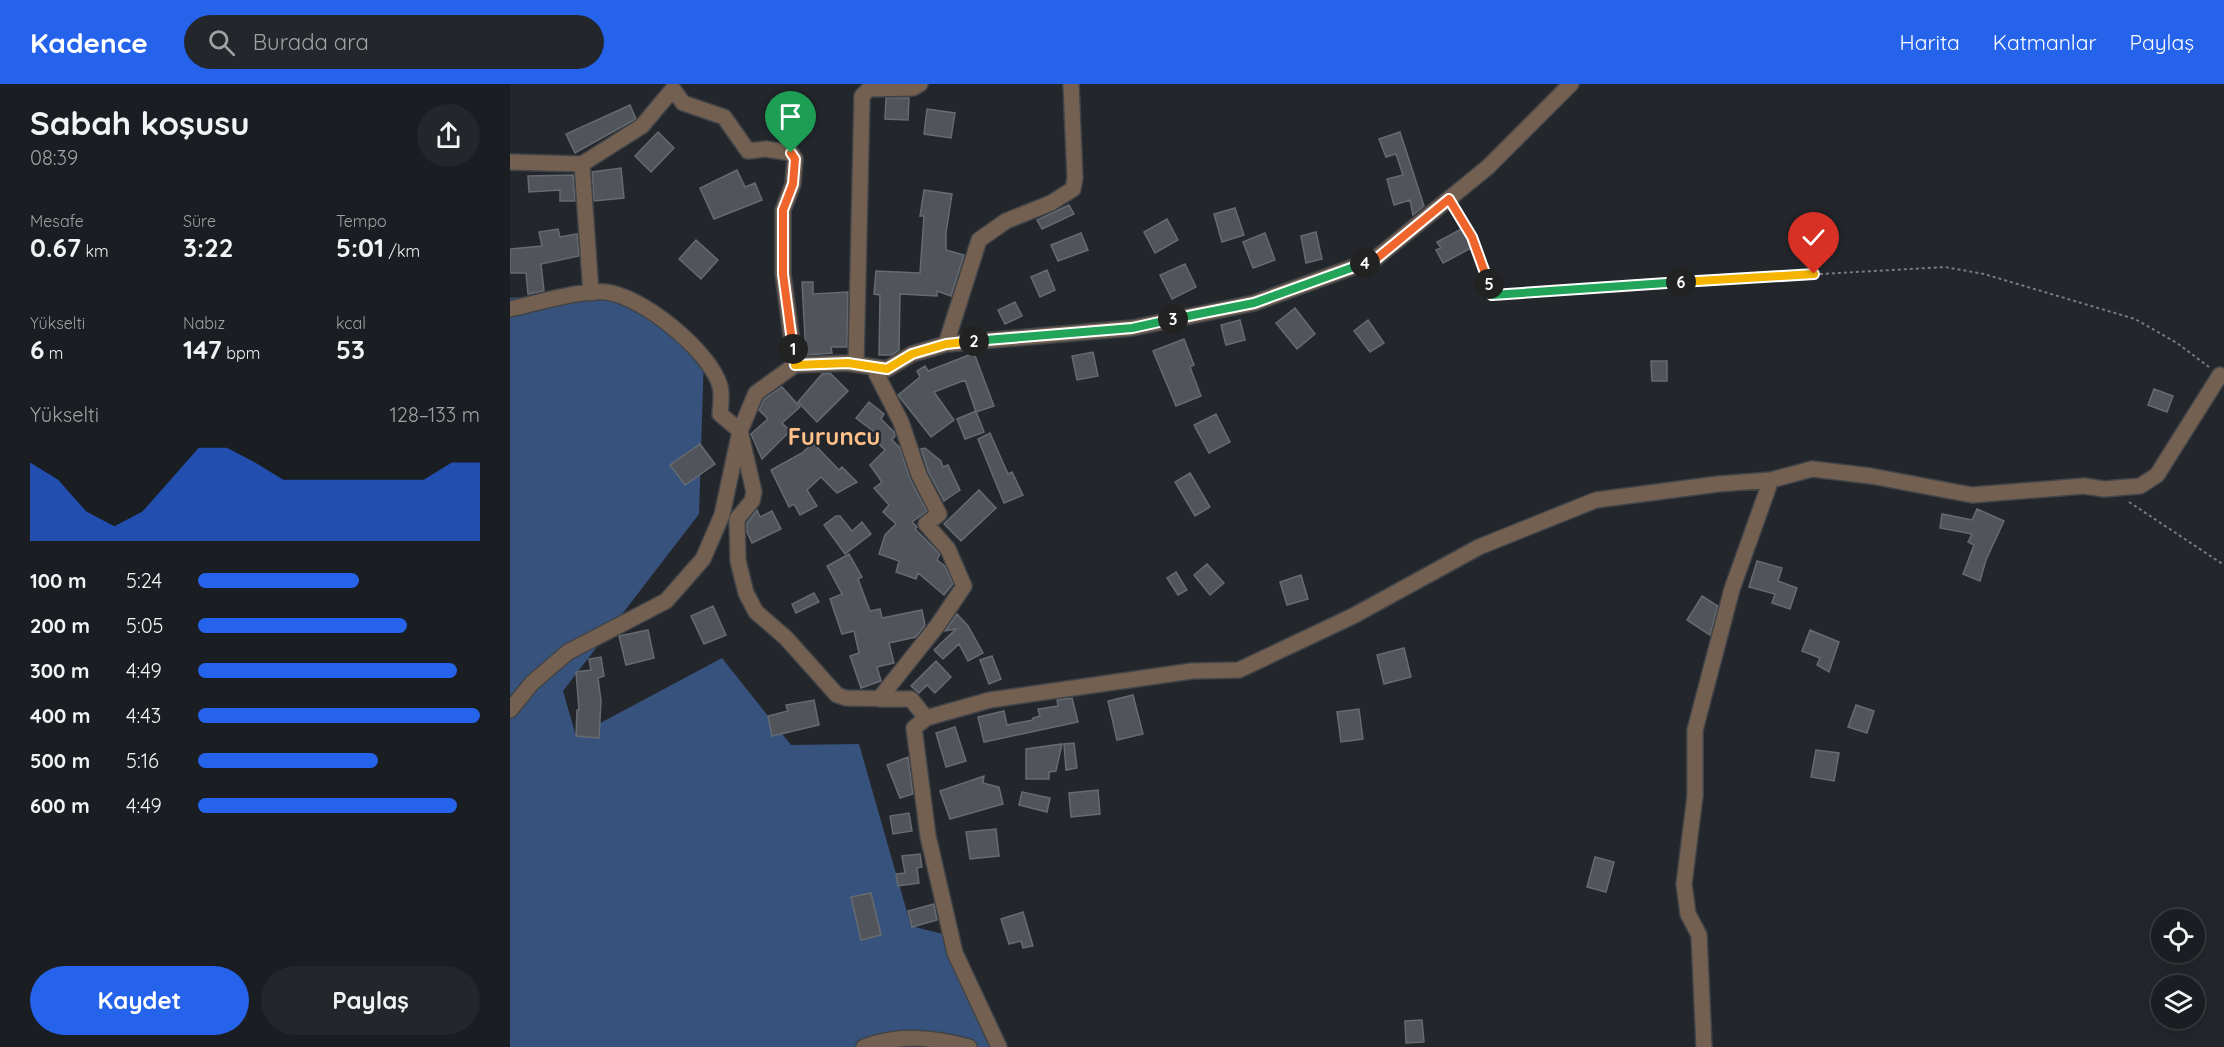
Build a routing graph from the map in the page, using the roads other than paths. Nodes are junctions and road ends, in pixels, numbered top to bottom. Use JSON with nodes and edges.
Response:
{"nodes":[{"id":1,"x":920,"y":84,"type":"edge"},
{"id":2,"x":1071,"y":84,"type":"edge"},
{"id":3,"x":1571,"y":84,"type":"edge"},
{"id":4,"x":672,"y":86,"type":"edge"},
{"id":5,"x":510,"y":162,"type":"edge"},
{"id":6,"x":582,"y":164,"type":"junction"},
{"id":7,"x":591,"y":293,"type":"junction"},
{"id":8,"x":510,"y":309,"type":"edge"},
{"id":9,"x":946,"y":344,"type":"junction"},
{"id":10,"x":856,"y":364,"type":"junction"},
{"id":11,"x":795,"y":365,"type":"junction"},
{"id":12,"x":873,"y":367,"type":"junction"},
{"id":13,"x":2220,"y":375,"type":"road end"},
{"id":14,"x":740,"y":431,"type":"junction"},
{"id":15,"x":1771,"y":480,"type":"junction"},
{"id":16,"x":879,"y":699,"type":"junction"},
{"id":17,"x":510,"y":710,"type":"edge"},
{"id":18,"x":926,"y":718,"type":"junction"},
{"id":19,"x":864,"y":1047,"type":"edge"},
{"id":20,"x":969,"y":1047,"type":"edge"},
{"id":21,"x":999,"y":1047,"type":"edge"},
{"id":22,"x":1704,"y":1047,"type":"edge"}],
"edges":[{"from":1,"to":10,"type":"street"},
{"from":2,"to":9,"type":"street"},
{"from":3,"to":9,"type":"street"},
{"from":4,"to":6,"type":"street"},
{"from":4,"to":11,"type":"street"},
{"from":5,"to":6,"type":"street"},
{"from":6,"to":7,"type":"street"},
{"from":7,"to":8,"type":"street"},
{"from":7,"to":14,"type":"street"},
{"from":9,"to":12,"type":"street"},
{"from":10,"to":11,"type":"street"},
{"from":10,"to":12,"type":"street"},
{"from":11,"to":14,"type":"street"},
{"from":12,"to":16,"type":"street"},
{"from":13,"to":15,"type":"street"},
{"from":14,"to":16,"type":"street"},
{"from":14,"to":17,"type":"street"},
{"from":15,"to":18,"type":"street"},
{"from":15,"to":22,"type":"street"},
{"from":16,"to":18,"type":"street"},
{"from":18,"to":21,"type":"street"},
{"from":19,"to":20,"type":"street"}]}
